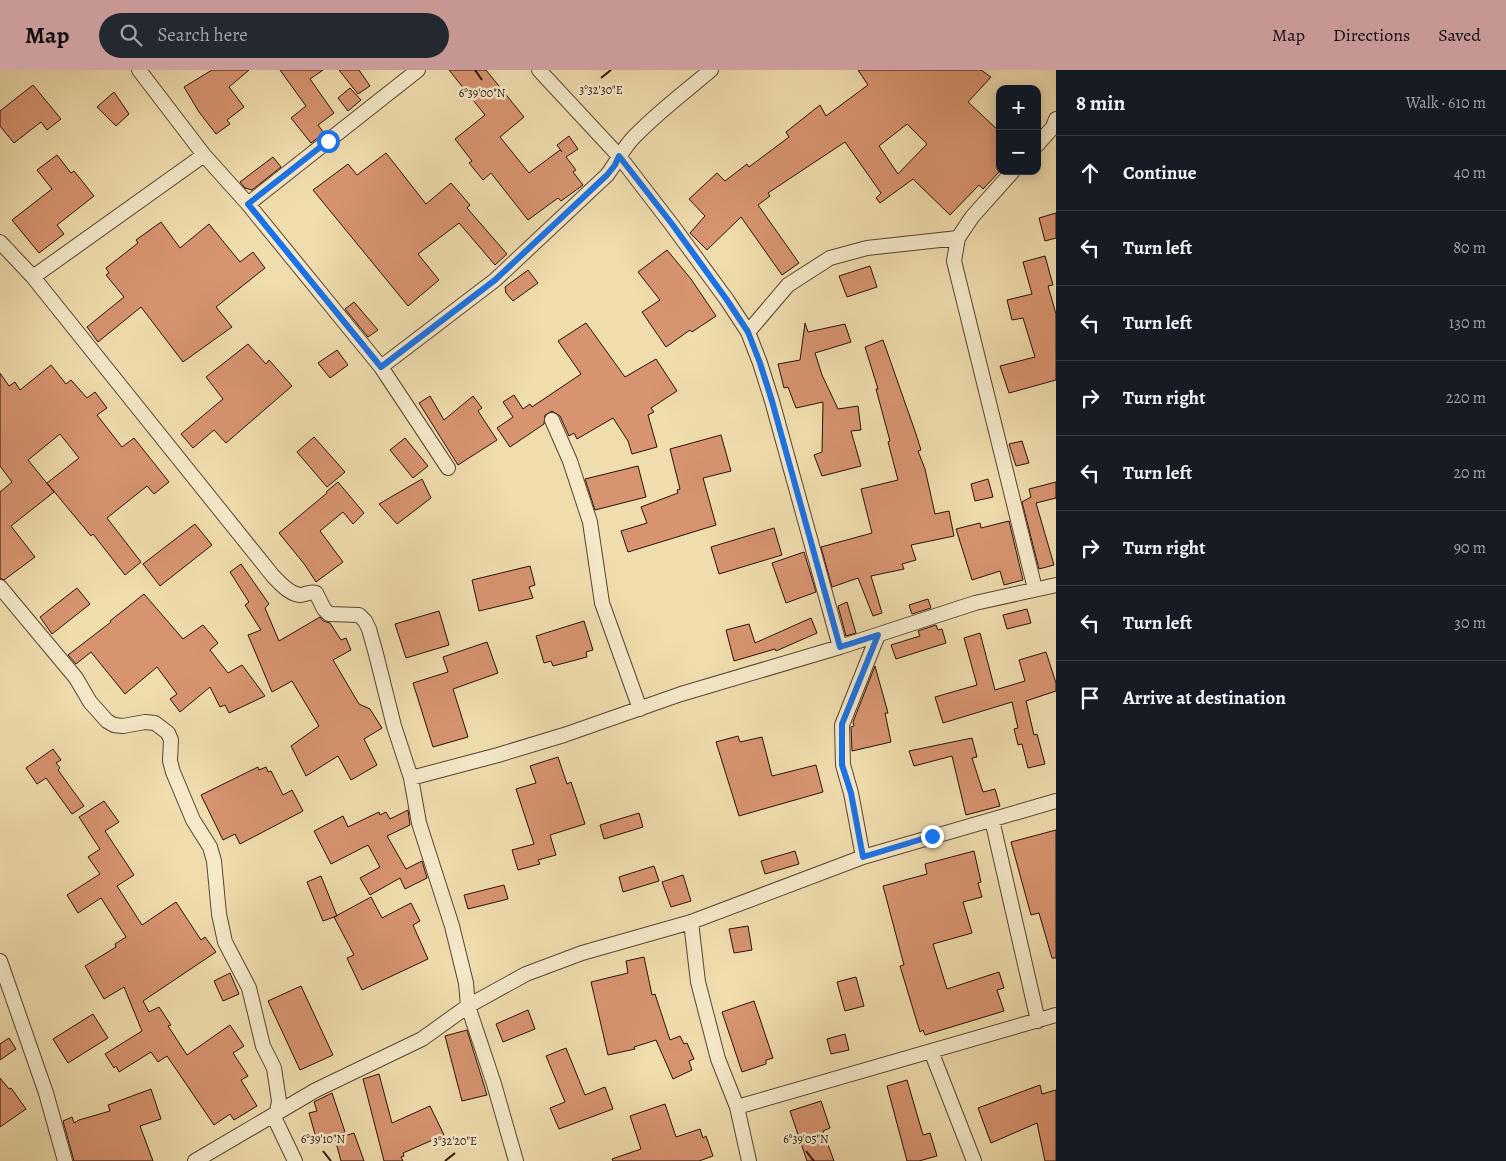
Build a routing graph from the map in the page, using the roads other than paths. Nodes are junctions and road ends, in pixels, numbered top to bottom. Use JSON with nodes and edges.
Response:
{"nodes":[{"id":1,"x":139,"y":70,"type":"edge"},
{"id":2,"x":418,"y":70,"type":"edge"},
{"id":3,"x":540,"y":70,"type":"edge"},
{"id":4,"x":711,"y":70,"type":"edge"},
{"id":5,"x":1055,"y":125,"type":"edge"},
{"id":6,"x":1041,"y":141,"type":"edge"},
{"id":7,"x":204,"y":155,"type":"junction"},
{"id":8,"x":619,"y":156,"type":"junction"},
{"id":9,"x":1009,"y":175,"type":"edge"},
{"id":10,"x":248,"y":204,"type":"junction"},
{"id":11,"x":958,"y":238,"type":"junction"},
{"id":12,"x":0,"y":242,"type":"edge"},
{"id":13,"x":33,"y":277,"type":"junction"},
{"id":14,"x":748,"y":332,"type":"junction"},
{"id":15,"x":381,"y":367,"type":"junction"},
{"id":16,"x":552,"y":420,"type":"dead end"},
{"id":17,"x":448,"y":468,"type":"dead end"},
{"id":18,"x":1056,"y":585,"type":"edge"},
{"id":19,"x":0,"y":587,"type":"edge"},
{"id":20,"x":1035,"y":589,"type":"junction"},
{"id":21,"x":878,"y":635,"type":"junction"},
{"id":22,"x":840,"y":647,"type":"junction"},
{"id":23,"x":640,"y":709,"type":"junction"},
{"id":24,"x":411,"y":778,"type":"junction"},
{"id":25,"x":1056,"y":801,"type":"edge"},
{"id":26,"x":992,"y":820,"type":"junction"},
{"id":27,"x":863,"y":857,"type":"junction"},
{"id":28,"x":691,"y":922,"type":"junction"},
{"id":29,"x":0,"y":961,"type":"edge"},
{"id":30,"x":468,"y":1006,"type":"junction"},
{"id":31,"x":1056,"y":1015,"type":"edge"},
{"id":32,"x":1038,"y":1021,"type":"junction"},
{"id":33,"x":931,"y":1051,"type":"junction"},
{"id":34,"x":737,"y":1107,"type":"junction"},
{"id":35,"x":275,"y":1114,"type":"junction"},
{"id":36,"x":65,"y":1161,"type":"edge"},
{"id":37,"x":195,"y":1161,"type":"edge"},
{"id":38,"x":294,"y":1161,"type":"edge"},
{"id":39,"x":516,"y":1161,"type":"edge"},
{"id":40,"x":750,"y":1161,"type":"edge"},
{"id":41,"x":974,"y":1161,"type":"edge"}],
"edges":[{"from":1,"to":7,"type":"street"},
{"from":2,"to":10,"type":"street"},
{"from":3,"to":8,"type":"street"},
{"from":4,"to":8,"type":"street"},
{"from":5,"to":6,"type":"street"},
{"from":7,"to":10,"type":"street"},
{"from":7,"to":13,"type":"street"},
{"from":8,"to":14,"type":"street"},
{"from":8,"to":15,"type":"street"},
{"from":9,"to":11,"type":"street"},
{"from":10,"to":15,"type":"street"},
{"from":11,"to":14,"type":"street"},
{"from":11,"to":20,"type":"street"},
{"from":12,"to":13,"type":"street"},
{"from":13,"to":24,"type":"street"},
{"from":14,"to":22,"type":"street"},
{"from":15,"to":17,"type":"street"},
{"from":16,"to":23,"type":"street"},
{"from":18,"to":20,"type":"street"},
{"from":19,"to":35,"type":"street"},
{"from":20,"to":21,"type":"street"},
{"from":21,"to":22,"type":"street"},
{"from":21,"to":27,"type":"street"},
{"from":22,"to":23,"type":"street"},
{"from":23,"to":24,"type":"street"},
{"from":24,"to":30,"type":"street"},
{"from":25,"to":26,"type":"street"},
{"from":26,"to":27,"type":"street"},
{"from":26,"to":32,"type":"street"},
{"from":27,"to":28,"type":"street"},
{"from":28,"to":30,"type":"street"},
{"from":28,"to":34,"type":"street"},
{"from":29,"to":36,"type":"street"},
{"from":30,"to":35,"type":"street"},
{"from":30,"to":39,"type":"street"},
{"from":31,"to":32,"type":"street"},
{"from":32,"to":33,"type":"street"},
{"from":33,"to":34,"type":"street"},
{"from":33,"to":41,"type":"street"},
{"from":34,"to":40,"type":"street"},
{"from":35,"to":37,"type":"street"},
{"from":35,"to":38,"type":"street"}]}
